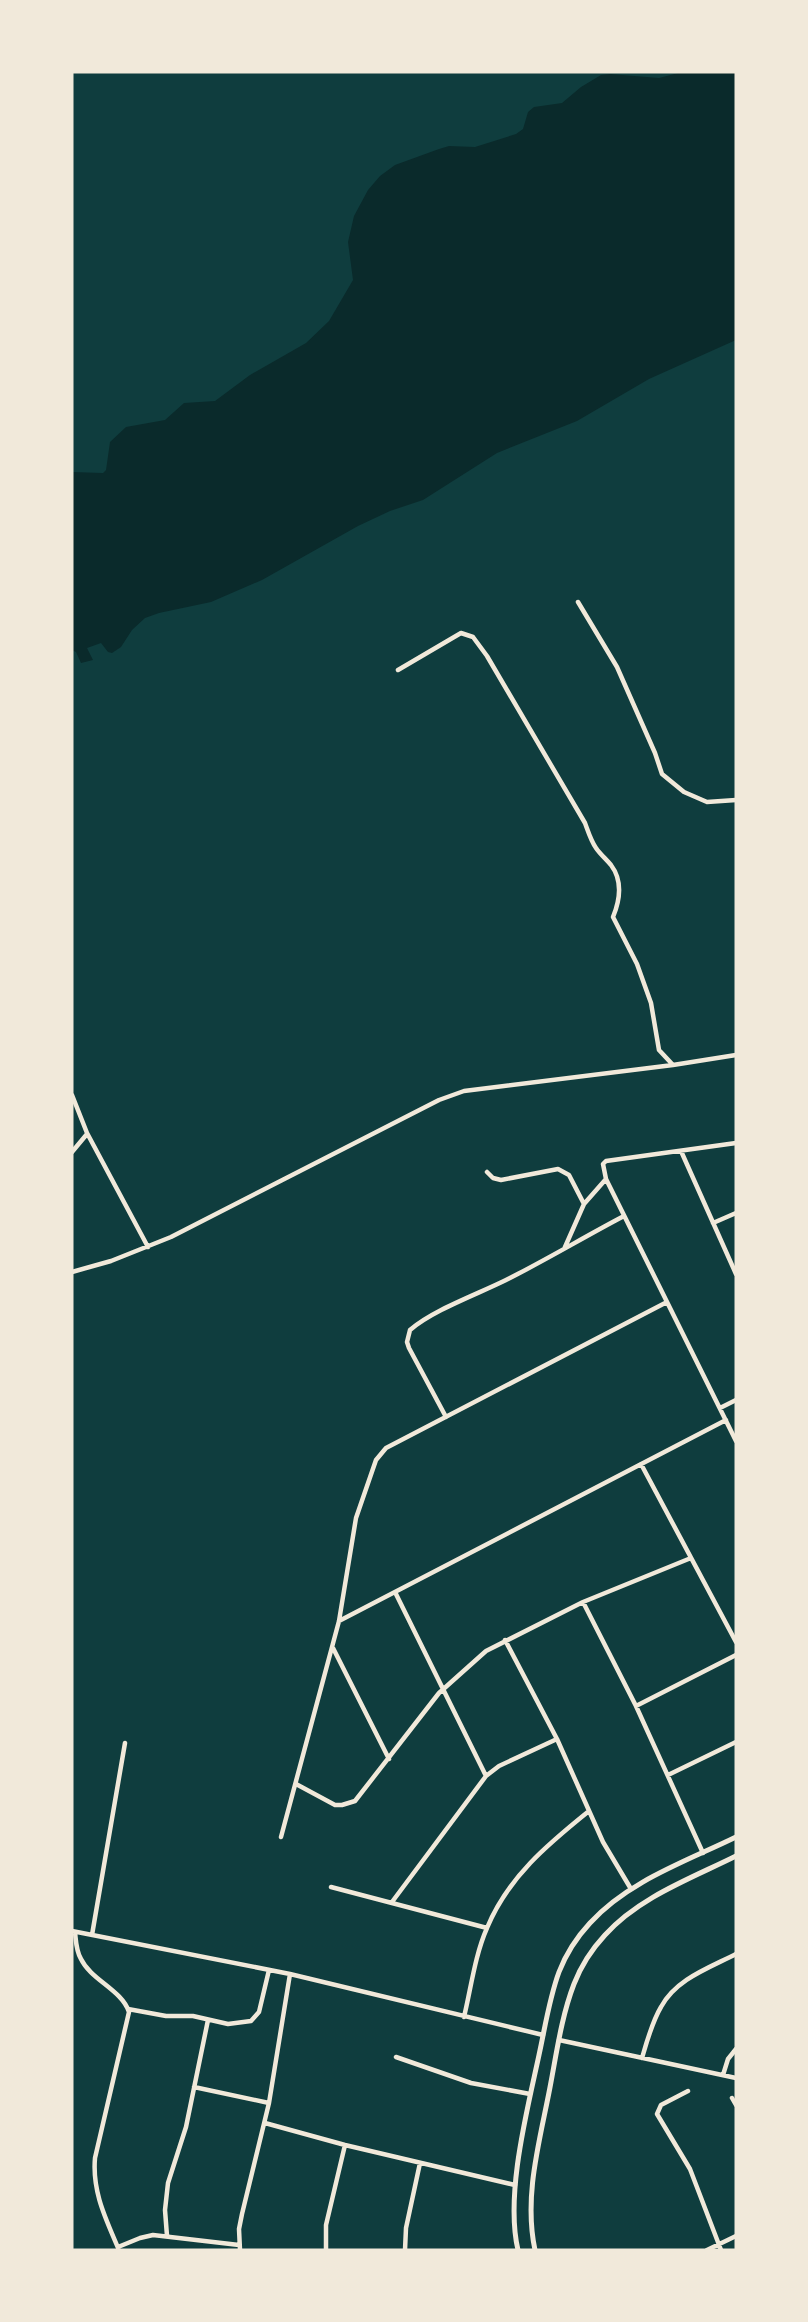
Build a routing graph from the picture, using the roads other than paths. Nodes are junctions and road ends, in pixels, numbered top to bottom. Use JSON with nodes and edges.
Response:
{"nodes":[{"id":1,"x":578,"y":602,"type":"dead end"},
{"id":2,"x":398,"y":670,"type":"dead end"},
{"id":3,"x":736,"y":800,"type":"edge"},
{"id":4,"x":736,"y":1055,"type":"edge"},
{"id":5,"x":673,"y":1065,"type":"junction"},
{"id":6,"x":72,"y":1095,"type":"edge"},
{"id":7,"x":87,"y":1133,"type":"junction"},
{"id":8,"x":736,"y":1143,"type":"edge"},
{"id":9,"x":681,"y":1151,"type":"junction"},
{"id":10,"x":72,"y":1152,"type":"edge"},
{"id":11,"x":487,"y":1172,"type":"dead end"},
{"id":12,"x":606,"y":1179,"type":"junction"},
{"id":13,"x":584,"y":1204,"type":"junction"},
{"id":14,"x":736,"y":1213,"type":"edge"},
{"id":15,"x":624,"y":1216,"type":"junction"},
{"id":16,"x":713,"y":1223,"type":"junction"},
{"id":17,"x":148,"y":1247,"type":"junction"},
{"id":18,"x":565,"y":1247,"type":"junction"},
{"id":19,"x":72,"y":1272,"type":"edge"},
{"id":20,"x":736,"y":1274,"type":"edge"},
{"id":21,"x":667,"y":1302,"type":"junction"},
{"id":22,"x":736,"y":1400,"type":"edge"},
{"id":23,"x":720,"y":1408,"type":"junction"},
{"id":24,"x":446,"y":1417,"type":"junction"},
{"id":25,"x":726,"y":1420,"type":"junction"},
{"id":26,"x":736,"y":1441,"type":"edge"},
{"id":27,"x":641,"y":1464,"type":"junction"},
{"id":28,"x":691,"y":1558,"type":"junction"},
{"id":29,"x":395,"y":1592,"type":"junction"},
{"id":30,"x":583,"y":1602,"type":"junction"},
{"id":31,"x":339,"y":1621,"type":"junction"},
{"id":32,"x":505,"y":1640,"type":"junction"},
{"id":33,"x":736,"y":1642,"type":"edge"},
{"id":34,"x":333,"y":1647,"type":"junction"},
{"id":35,"x":736,"y":1656,"type":"edge"},
{"id":36,"x":443,"y":1688,"type":"junction"},
{"id":37,"x":636,"y":1706,"type":"junction"},
{"id":38,"x":557,"y":1739,"type":"junction"},
{"id":39,"x":736,"y":1742,"type":"edge"},
{"id":40,"x":125,"y":1743,"type":"dead end"},
{"id":41,"x":389,"y":1759,"type":"junction"},
{"id":42,"x":668,"y":1775,"type":"junction"},
{"id":43,"x":485,"y":1776,"type":"junction"},
{"id":44,"x":296,"y":1784,"type":"junction"},
{"id":45,"x":589,"y":1811,"type":"junction"},
{"id":46,"x":281,"y":1837,"type":"dead end"},
{"id":47,"x":736,"y":1837,"type":"edge"},
{"id":48,"x":703,"y":1853,"type":"junction"},
{"id":49,"x":736,"y":1856,"type":"edge"},
{"id":50,"x":331,"y":1887,"type":"dead end"},
{"id":51,"x":631,"y":1889,"type":"junction"},
{"id":52,"x":393,"y":1902,"type":"junction"},
{"id":53,"x":486,"y":1928,"type":"junction"},
{"id":54,"x":73,"y":1931,"type":"edge"},
{"id":55,"x":92,"y":1935,"type":"junction"},
{"id":56,"x":736,"y":1954,"type":"edge"},
{"id":57,"x":269,"y":1970,"type":"junction"},
{"id":58,"x":290,"y":1974,"type":"junction"},
{"id":59,"x":549,"y":2008,"type":"junction"},
{"id":60,"x":128,"y":2009,"type":"junction"},
{"id":61,"x":566,"y":2012,"type":"junction"},
{"id":62,"x":464,"y":2017,"type":"junction"},
{"id":63,"x":208,"y":2020,"type":"junction"},
{"id":64,"x":543,"y":2035,"type":"junction"},
{"id":65,"x":559,"y":2040,"type":"junction"},
{"id":66,"x":736,"y":2049,"type":"edge"},
{"id":67,"x":396,"y":2057,"type":"dead end"},
{"id":68,"x":642,"y":2058,"type":"junction"},
{"id":69,"x":723,"y":2075,"type":"junction"},
{"id":70,"x":736,"y":2078,"type":"edge"},
{"id":71,"x":194,"y":2087,"type":"junction"},
{"id":72,"x":688,"y":2091,"type":"dead end"},
{"id":73,"x":530,"y":2094,"type":"junction"},
{"id":74,"x":732,"y":2098,"type":"dead end"},
{"id":75,"x":269,"y":2103,"type":"junction"},
{"id":76,"x":736,"y":2105,"type":"edge"},
{"id":77,"x":265,"y":2123,"type":"junction"},
{"id":78,"x":345,"y":2145,"type":"junction"},
{"id":79,"x":420,"y":2163,"type":"junction"},
{"id":80,"x":515,"y":2185,"type":"junction"},
{"id":81,"x":167,"y":2236,"type":"junction"},
{"id":82,"x":736,"y":2236,"type":"edge"},
{"id":83,"x":239,"y":2248,"type":"edge"},
{"id":84,"x":720,"y":2248,"type":"edge"},
{"id":85,"x":119,"y":2249,"type":"edge"},
{"id":86,"x":326,"y":2250,"type":"edge"},
{"id":87,"x":405,"y":2250,"type":"edge"},
{"id":88,"x":517,"y":2250,"type":"edge"},
{"id":89,"x":535,"y":2250,"type":"edge"},
{"id":90,"x":708,"y":2250,"type":"edge"}],
"edges":[{"from":1,"to":3,"type":"street"},
{"from":2,"to":5,"type":"street"},
{"from":4,"to":5,"type":"street"},
{"from":5,"to":17,"type":"street"},
{"from":6,"to":7,"type":"street"},
{"from":7,"to":10,"type":"street"},
{"from":7,"to":17,"type":"street"},
{"from":8,"to":9,"type":"street"},
{"from":9,"to":12,"type":"street"},
{"from":9,"to":16,"type":"street"},
{"from":11,"to":13,"type":"street"},
{"from":12,"to":13,"type":"street"},
{"from":12,"to":15,"type":"street"},
{"from":13,"to":18,"type":"street"},
{"from":14,"to":16,"type":"street"},
{"from":15,"to":18,"type":"street"},
{"from":15,"to":21,"type":"street"},
{"from":16,"to":20,"type":"street"},
{"from":17,"to":19,"type":"street"},
{"from":18,"to":24,"type":"street"},
{"from":21,"to":23,"type":"street"},
{"from":21,"to":24,"type":"street"},
{"from":22,"to":23,"type":"street"},
{"from":23,"to":25,"type":"street"},
{"from":24,"to":31,"type":"street"},
{"from":25,"to":26,"type":"street"},
{"from":25,"to":27,"type":"street"},
{"from":27,"to":28,"type":"street"},
{"from":27,"to":29,"type":"street"},
{"from":28,"to":30,"type":"street"},
{"from":28,"to":33,"type":"street"},
{"from":29,"to":31,"type":"street"},
{"from":29,"to":36,"type":"street"},
{"from":30,"to":32,"type":"street"},
{"from":30,"to":37,"type":"street"},
{"from":31,"to":34,"type":"street"},
{"from":32,"to":36,"type":"street"},
{"from":32,"to":38,"type":"street"},
{"from":34,"to":41,"type":"street"},
{"from":34,"to":44,"type":"street"},
{"from":35,"to":37,"type":"street"},
{"from":36,"to":41,"type":"street"},
{"from":36,"to":43,"type":"street"},
{"from":37,"to":42,"type":"street"},
{"from":38,"to":43,"type":"street"},
{"from":38,"to":45,"type":"street"},
{"from":39,"to":42,"type":"street"},
{"from":40,"to":55,"type":"street"},
{"from":41,"to":44,"type":"street"},
{"from":42,"to":48,"type":"street"},
{"from":43,"to":52,"type":"street"},
{"from":44,"to":46,"type":"street"},
{"from":45,"to":51,"type":"street"},
{"from":45,"to":53,"type":"street"},
{"from":47,"to":48,"type":"street"},
{"from":48,"to":51,"type":"street"},
{"from":49,"to":61,"type":"street"},
{"from":50,"to":52,"type":"street"},
{"from":51,"to":59,"type":"street"},
{"from":52,"to":53,"type":"street"},
{"from":53,"to":62,"type":"street"},
{"from":54,"to":55,"type":"street"},
{"from":54,"to":60,"type":"street"},
{"from":55,"to":57,"type":"street"},
{"from":56,"to":68,"type":"street"},
{"from":57,"to":58,"type":"street"},
{"from":57,"to":63,"type":"street"},
{"from":58,"to":62,"type":"street"},
{"from":58,"to":75,"type":"street"},
{"from":59,"to":61,"type":"street"},
{"from":59,"to":64,"type":"street"},
{"from":60,"to":63,"type":"street"},
{"from":60,"to":85,"type":"street"},
{"from":61,"to":65,"type":"street"},
{"from":62,"to":64,"type":"street"},
{"from":63,"to":71,"type":"street"},
{"from":64,"to":73,"type":"street"},
{"from":65,"to":68,"type":"street"},
{"from":65,"to":89,"type":"street"},
{"from":66,"to":69,"type":"street"},
{"from":67,"to":73,"type":"street"},
{"from":68,"to":69,"type":"street"},
{"from":69,"to":70,"type":"street"},
{"from":71,"to":75,"type":"street"},
{"from":71,"to":81,"type":"street"},
{"from":72,"to":84,"type":"street"},
{"from":73,"to":80,"type":"street"},
{"from":74,"to":76,"type":"street"},
{"from":75,"to":77,"type":"street"},
{"from":77,"to":78,"type":"street"},
{"from":77,"to":83,"type":"street"},
{"from":78,"to":79,"type":"street"},
{"from":78,"to":86,"type":"street"},
{"from":79,"to":80,"type":"street"},
{"from":79,"to":87,"type":"street"},
{"from":80,"to":88,"type":"street"},
{"from":81,"to":83,"type":"street"},
{"from":81,"to":85,"type":"street"},
{"from":82,"to":84,"type":"street"},
{"from":84,"to":90,"type":"street"}]}
